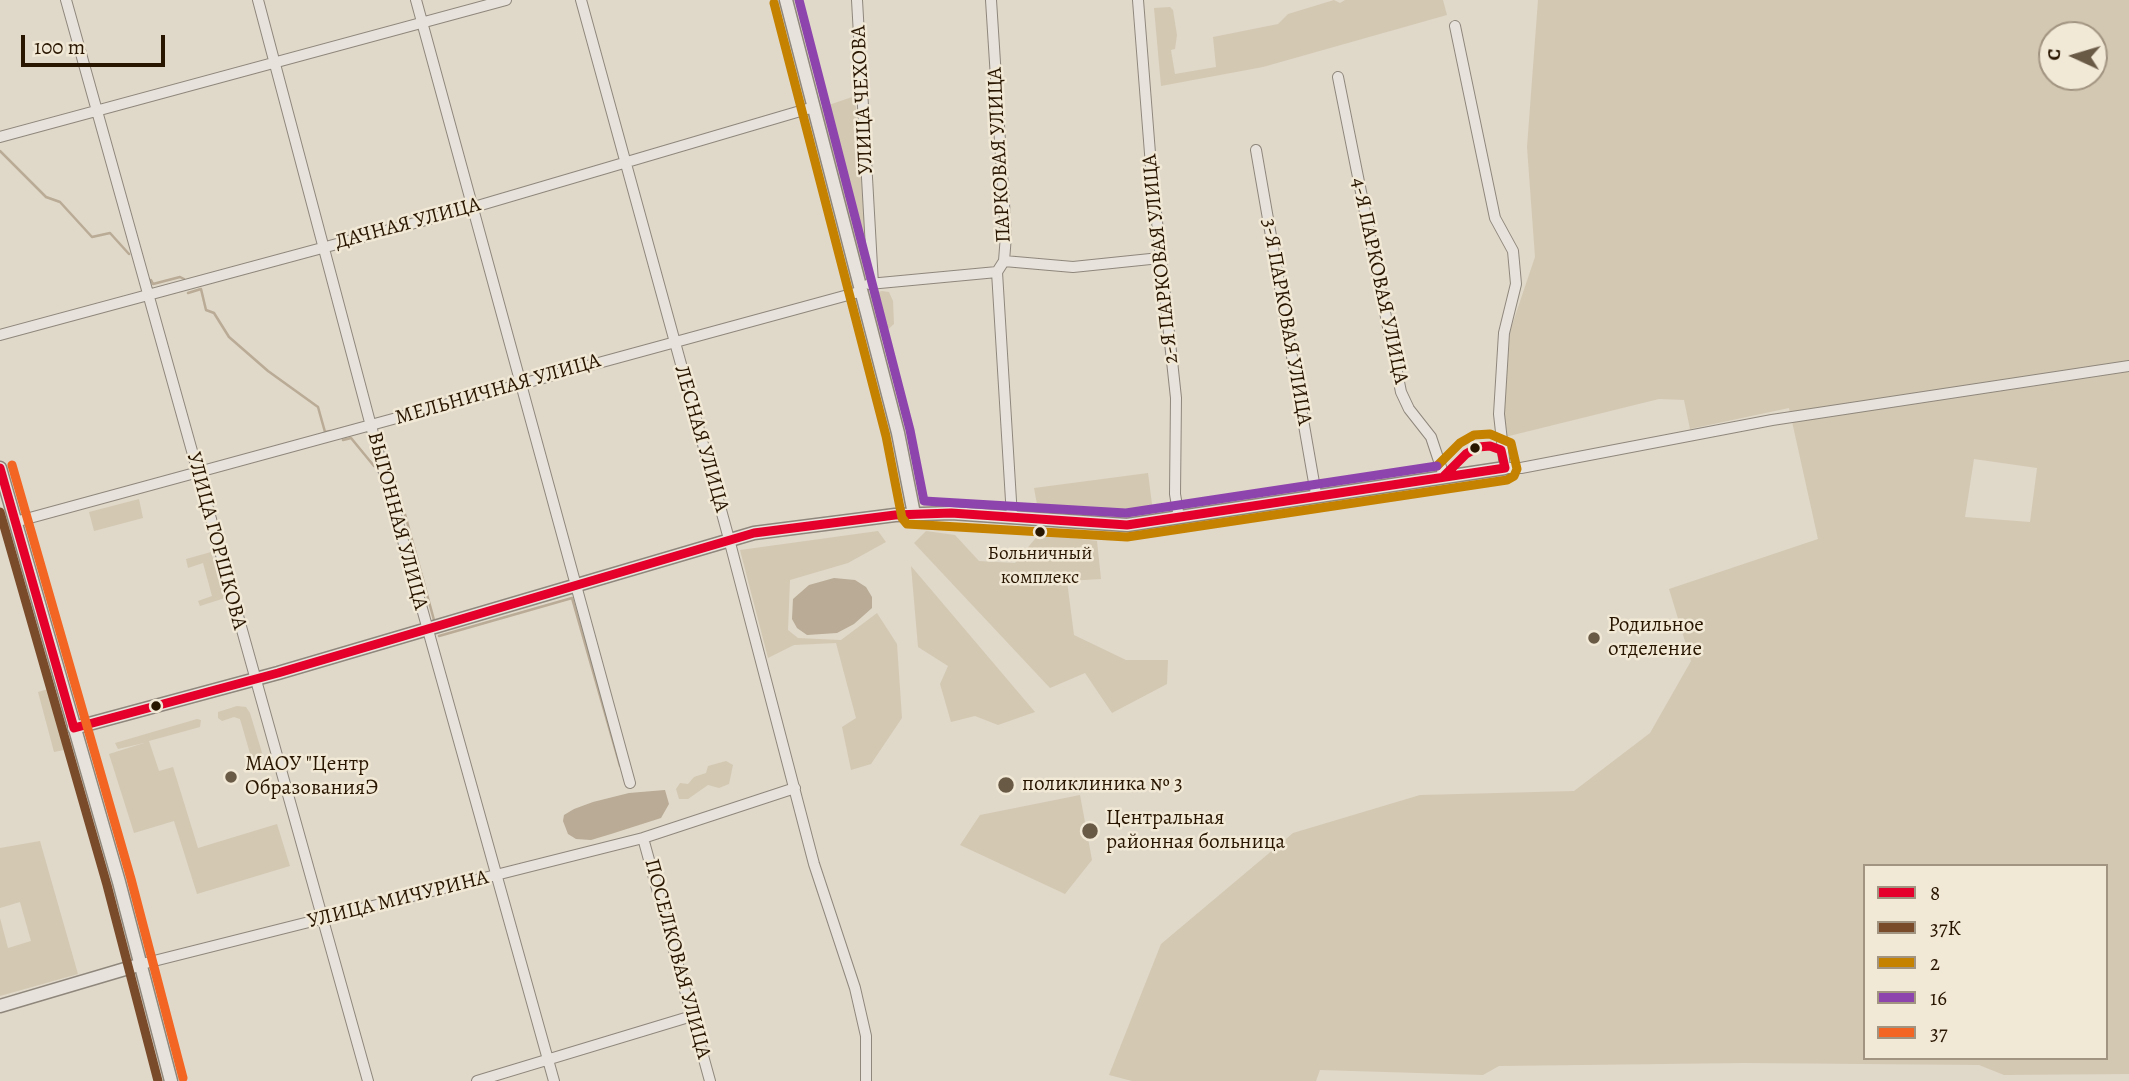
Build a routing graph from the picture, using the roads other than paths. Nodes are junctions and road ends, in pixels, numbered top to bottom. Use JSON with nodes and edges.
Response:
{"nodes":[{"id":1,"x":66,"y":0,"type":"edge"},
{"id":2,"x":258,"y":0,"type":"edge"},
{"id":3,"x":416,"y":0,"type":"edge"},
{"id":4,"x":506,"y":0,"type":"edge"},
{"id":5,"x":581,"y":0,"type":"edge"},
{"id":6,"x":786,"y":0,"type":"edge"},
{"id":7,"x":857,"y":0,"type":"edge"},
{"id":8,"x":992,"y":0,"type":"edge"},
{"id":9,"x":1138,"y":0,"type":"edge"},
{"id":10,"x":422,"y":22,"type":"junction"},
{"id":11,"x":1455,"y":26,"type":"dead end"},
{"id":12,"x":275,"y":62,"type":"junction"},
{"id":13,"x":1338,"y":77,"type":"dead end"},
{"id":14,"x":814,"y":107,"type":"junction"},
{"id":15,"x":96,"y":111,"type":"junction"},
{"id":16,"x":0,"y":137,"type":"edge"},
{"id":17,"x":1256,"y":150,"type":"dead end"},
{"id":18,"x":625,"y":163,"type":"junction"},
{"id":19,"x":474,"y":207,"type":"junction"},
{"id":20,"x":323,"y":247,"type":"junction"},
{"id":21,"x":1160,"y":258,"type":"junction"},
{"id":22,"x":1004,"y":261,"type":"junction"},
{"id":23,"x":997,"y":272,"type":"junction"},
{"id":24,"x":873,"y":284,"type":"junction"},
{"id":25,"x":859,"y":289,"type":"junction"},
{"id":26,"x":149,"y":296,"type":"junction"},
{"id":27,"x":0,"y":335,"type":"edge"},
{"id":28,"x":673,"y":342,"type":"junction"},
{"id":29,"x":2129,"y":366,"type":"edge"},
{"id":30,"x":519,"y":383,"type":"junction"},
{"id":31,"x":371,"y":426,"type":"junction"},
{"id":32,"x":0,"y":468,"type":"edge"},
{"id":33,"x":1504,"y":468,"type":"junction"},
{"id":34,"x":197,"y":470,"type":"junction"},
{"id":35,"x":1444,"y":476,"type":"junction"},
{"id":36,"x":1316,"y":494,"type":"junction"},
{"id":37,"x":915,"y":514,"type":"junction"},
{"id":38,"x":1012,"y":517,"type":"junction"},
{"id":39,"x":1178,"y":518,"type":"junction"},
{"id":40,"x":15,"y":522,"type":"junction"},
{"id":41,"x":729,"y":539,"type":"junction"},
{"id":42,"x":573,"y":586,"type":"junction"},
{"id":43,"x":427,"y":629,"type":"junction"},
{"id":44,"x":255,"y":679,"type":"junction"},
{"id":45,"x":74,"y":728,"type":"junction"},
{"id":46,"x":629,"y":783,"type":"dead end"},
{"id":47,"x":795,"y":788,"type":"junction"},
{"id":48,"x":643,"y":838,"type":"junction"},
{"id":49,"x":494,"y":876,"type":"junction"},
{"id":50,"x":322,"y":919,"type":"junction"},
{"id":51,"x":142,"y":964,"type":"junction"},
{"id":52,"x":0,"y":1006,"type":"edge"},
{"id":53,"x":692,"y":1016,"type":"junction"},
{"id":54,"x":549,"y":1060,"type":"junction"},
{"id":55,"x":172,"y":1081,"type":"edge"},
{"id":56,"x":368,"y":1081,"type":"edge"},
{"id":57,"x":477,"y":1081,"type":"edge"},
{"id":58,"x":554,"y":1081,"type":"edge"},
{"id":59,"x":710,"y":1081,"type":"edge"},
{"id":60,"x":866,"y":1081,"type":"edge"}],
"edges":[{"from":1,"to":15,"type":"street","name":"УЛИЦА ГОРШКОВА"},
{"from":2,"to":12,"type":"street","name":"ВЫГОННАЯ УЛИЦА"},
{"from":3,"to":10,"type":"street"},
{"from":4,"to":10,"type":"street"},
{"from":5,"to":18,"type":"street","name":"ЛЕСНАЯ УЛИЦА"},
{"from":6,"to":14,"type":"street"},
{"from":7,"to":24,"type":"street","name":"УЛИЦА ЧЕХОВА"},
{"from":8,"to":22,"type":"street","name":"ПАРКОВАЯ УЛИЦА"},
{"from":9,"to":21,"type":"street","name":"2-Я ПАРКОВАЯ УЛИЦА"},
{"from":10,"to":12,"type":"street"},
{"from":10,"to":19,"type":"street"},
{"from":11,"to":33,"type":"street"},
{"from":12,"to":15,"type":"street"},
{"from":12,"to":20,"type":"street","name":"ВЫГОННАЯ УЛИЦА"},
{"from":13,"to":35,"type":"street","name":"4-Я ПАРКОВАЯ УЛИЦА"},
{"from":14,"to":18,"type":"street","name":"ДАЧНАЯ УЛИЦА"},
{"from":14,"to":25,"type":"street"},
{"from":15,"to":16,"type":"street"},
{"from":15,"to":26,"type":"street","name":"УЛИЦА ГОРШКОВА"},
{"from":17,"to":36,"type":"street","name":"3-Я ПАРКОВАЯ УЛИЦА"},
{"from":18,"to":19,"type":"street","name":"ДАЧНАЯ УЛИЦА"},
{"from":18,"to":28,"type":"street","name":"ЛЕСНАЯ УЛИЦА"},
{"from":19,"to":20,"type":"street","name":"ДАЧНАЯ УЛИЦА"},
{"from":19,"to":30,"type":"street"},
{"from":20,"to":26,"type":"street","name":"ДАЧНАЯ УЛИЦА"},
{"from":20,"to":31,"type":"street","name":"ВЫГОННАЯ УЛИЦА"},
{"from":21,"to":22,"type":"street"},
{"from":21,"to":39,"type":"street","name":"2-Я ПАРКОВАЯ УЛИЦА"},
{"from":22,"to":23,"type":"street","name":"ПАРКОВАЯ УЛИЦА"},
{"from":23,"to":24,"type":"street","name":"МЕЛЬНИЧНАЯ УЛИЦА"},
{"from":23,"to":38,"type":"street","name":"ПАРКОВАЯ УЛИЦА"},
{"from":24,"to":25,"type":"street","name":"МЕЛЬНИЧНАЯ УЛИЦА"},
{"from":25,"to":28,"type":"street","name":"МЕЛЬНИЧНАЯ УЛИЦА"},
{"from":25,"to":37,"type":"street"},
{"from":26,"to":27,"type":"street","name":"ДАЧНАЯ УЛИЦА"},
{"from":26,"to":34,"type":"street","name":"УЛИЦА ГОРШКОВА"},
{"from":28,"to":30,"type":"street","name":"МЕЛЬНИЧНАЯ УЛИЦА"},
{"from":28,"to":41,"type":"street","name":"ЛЕСНАЯ УЛИЦА"},
{"from":29,"to":33,"type":"street"},
{"from":30,"to":31,"type":"street","name":"МЕЛЬНИЧНАЯ УЛИЦА"},
{"from":30,"to":42,"type":"street"},
{"from":31,"to":34,"type":"street","name":"МЕЛЬНИЧНАЯ УЛИЦА"},
{"from":31,"to":43,"type":"street","name":"ВЫГОННАЯ УЛИЦА"},
{"from":32,"to":40,"type":"street"},
{"from":33,"to":35,"type":"street"},
{"from":34,"to":40,"type":"street","name":"МЕЛЬНИЧНАЯ УЛИЦА"},
{"from":34,"to":44,"type":"street","name":"УЛИЦА ГОРШКОВА"},
{"from":35,"to":36,"type":"street"},
{"from":36,"to":39,"type":"street"},
{"from":37,"to":38,"type":"street"},
{"from":37,"to":41,"type":"street"},
{"from":38,"to":39,"type":"street"},
{"from":40,"to":45,"type":"street"},
{"from":41,"to":42,"type":"street"},
{"from":41,"to":47,"type":"street","name":"ЛЕСНАЯ УЛИЦА"},
{"from":42,"to":43,"type":"street"},
{"from":42,"to":46,"type":"street"},
{"from":43,"to":44,"type":"street"},
{"from":43,"to":49,"type":"street","name":"ВЫГОННАЯ УЛИЦА"},
{"from":44,"to":45,"type":"street"},
{"from":44,"to":50,"type":"street","name":"УЛИЦА ГОРШКОВА"},
{"from":45,"to":51,"type":"street"},
{"from":47,"to":48,"type":"street","name":"УЛИЦА МИЧУРИНА"},
{"from":47,"to":60,"type":"street","name":"ЛЕСНАЯ УЛИЦА"},
{"from":48,"to":49,"type":"street","name":"УЛИЦА МИЧУРИНА"},
{"from":48,"to":53,"type":"street","name":"ПОСЕЛКОВАЯ УЛИЦА"},
{"from":49,"to":50,"type":"street","name":"УЛИЦА МИЧУРИНА"},
{"from":49,"to":54,"type":"street","name":"ВЫГОННАЯ УЛИЦА"},
{"from":50,"to":51,"type":"street","name":"УЛИЦА МИЧУРИНА"},
{"from":50,"to":56,"type":"street","name":"УЛИЦА ГОРШКОВА"},
{"from":51,"to":52,"type":"street","name":"УЛИЦА МИЧУРИНА"},
{"from":51,"to":55,"type":"street"},
{"from":53,"to":54,"type":"street"},
{"from":53,"to":59,"type":"street","name":"ПОСЕЛКОВАЯ УЛИЦА"},
{"from":54,"to":57,"type":"street"},
{"from":54,"to":58,"type":"street","name":"ВЫГОННАЯ УЛИЦА"}]}
